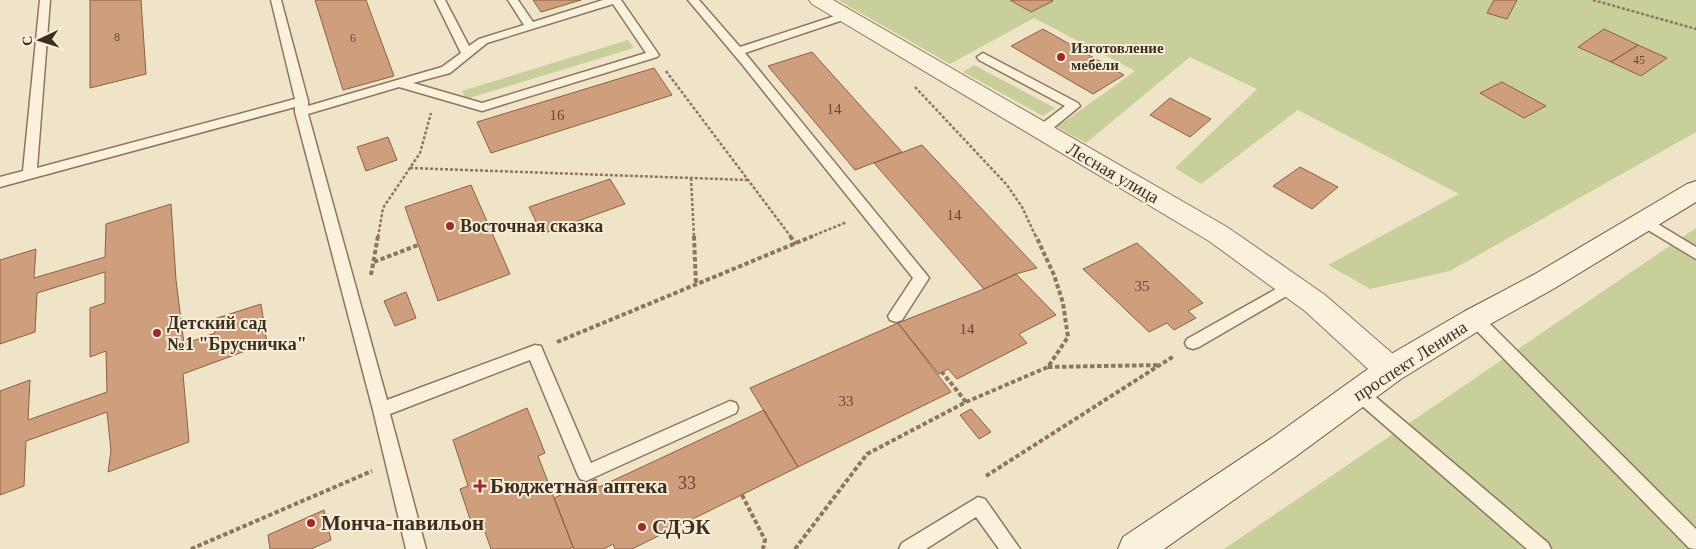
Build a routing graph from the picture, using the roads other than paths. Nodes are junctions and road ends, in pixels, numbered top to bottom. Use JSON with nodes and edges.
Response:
{"nodes":[{"id":1,"x":45,"y":0,"type":"edge"},
{"id":2,"x":276,"y":0,"type":"edge"},
{"id":3,"x":440,"y":0,"type":"edge"},
{"id":4,"x":513,"y":0,"type":"edge"},
{"id":5,"x":615,"y":0,"type":"edge"},
{"id":6,"x":693,"y":0,"type":"edge"},
{"id":7,"x":819,"y":0,"type":"edge"},
{"id":8,"x":844,"y":16,"type":"junction"},
{"id":9,"x":531,"y":27,"type":"junction"},
{"id":10,"x":738,"y":51,"type":"junction"},
{"id":11,"x":467,"y":53,"type":"junction"},
{"id":12,"x":983,"y":57,"type":"dead end"},
{"id":13,"x":401,"y":84,"type":"junction"},
{"id":14,"x":302,"y":106,"type":"junction"},
{"id":15,"x":1041,"y":130,"type":"junction"},
{"id":16,"x":30,"y":173,"type":"junction"},
{"id":17,"x":0,"y":182,"type":"edge"},
{"id":18,"x":1696,"y":190,"type":"edge"},
{"id":19,"x":1643,"y":220,"type":"junction"},
{"id":20,"x":1696,"y":254,"type":"edge"},
{"id":21,"x":1292,"y":286,"type":"junction"},
{"id":22,"x":896,"y":316,"type":"dead end"},
{"id":23,"x":1475,"y":319,"type":"junction"},
{"id":24,"x":1194,"y":343,"type":"road end"},
{"id":25,"x":1390,"y":370,"type":"junction"},
{"id":26,"x":1358,"y":393,"type":"junction"},
{"id":27,"x":730,"y":408,"type":"dead end"},
{"id":28,"x":381,"y":410,"type":"junction"},
{"id":29,"x":1161,"y":538,"type":"edge"},
{"id":30,"x":1696,"y":542,"type":"edge"},
{"id":31,"x":416,"y":549,"type":"edge"},
{"id":32,"x":909,"y":549,"type":"edge"},
{"id":33,"x":1010,"y":549,"type":"edge"},
{"id":34,"x":1135,"y":549,"type":"edge"},
{"id":35,"x":1542,"y":549,"type":"edge"}],
"edges":[{"from":1,"to":16,"type":"lane"},
{"from":2,"to":14,"type":"lane"},
{"from":3,"to":11,"type":"lane"},
{"from":4,"to":9,"type":"lane"},
{"from":5,"to":9,"type":"lane"},
{"from":5,"to":13,"type":"lane"},
{"from":6,"to":10,"type":"lane"},
{"from":7,"to":8,"type":"street","name":"Лесная улица"},
{"from":8,"to":10,"type":"lane"},
{"from":8,"to":15,"type":"street","name":"Лесная улица"},
{"from":9,"to":11,"type":"lane"},
{"from":10,"to":22,"type":"lane"},
{"from":11,"to":13,"type":"lane"},
{"from":12,"to":15,"type":"lane"},
{"from":13,"to":14,"type":"lane"},
{"from":14,"to":16,"type":"lane"},
{"from":14,"to":28,"type":"lane"},
{"from":15,"to":21,"type":"street","name":"Лесная улица"},
{"from":16,"to":17,"type":"lane"},
{"from":18,"to":19,"type":"street","name":"проспект Ленина"},
{"from":19,"to":20,"type":"lane"},
{"from":19,"to":23,"type":"street","name":"проспект Ленина"},
{"from":21,"to":24,"type":"lane"},
{"from":21,"to":25,"type":"street","name":"Лесная улица"},
{"from":23,"to":25,"type":"street","name":"проспект Ленина"},
{"from":23,"to":30,"type":"lane"},
{"from":25,"to":26,"type":"street","name":"проспект Ленина"},
{"from":26,"to":29,"type":"street","name":"проспект Ленина"},
{"from":26,"to":35,"type":"lane"},
{"from":27,"to":28,"type":"lane"},
{"from":28,"to":31,"type":"lane"},
{"from":29,"to":34,"type":"street","name":"проспект Ленина"},
{"from":32,"to":33,"type":"lane"}]}
